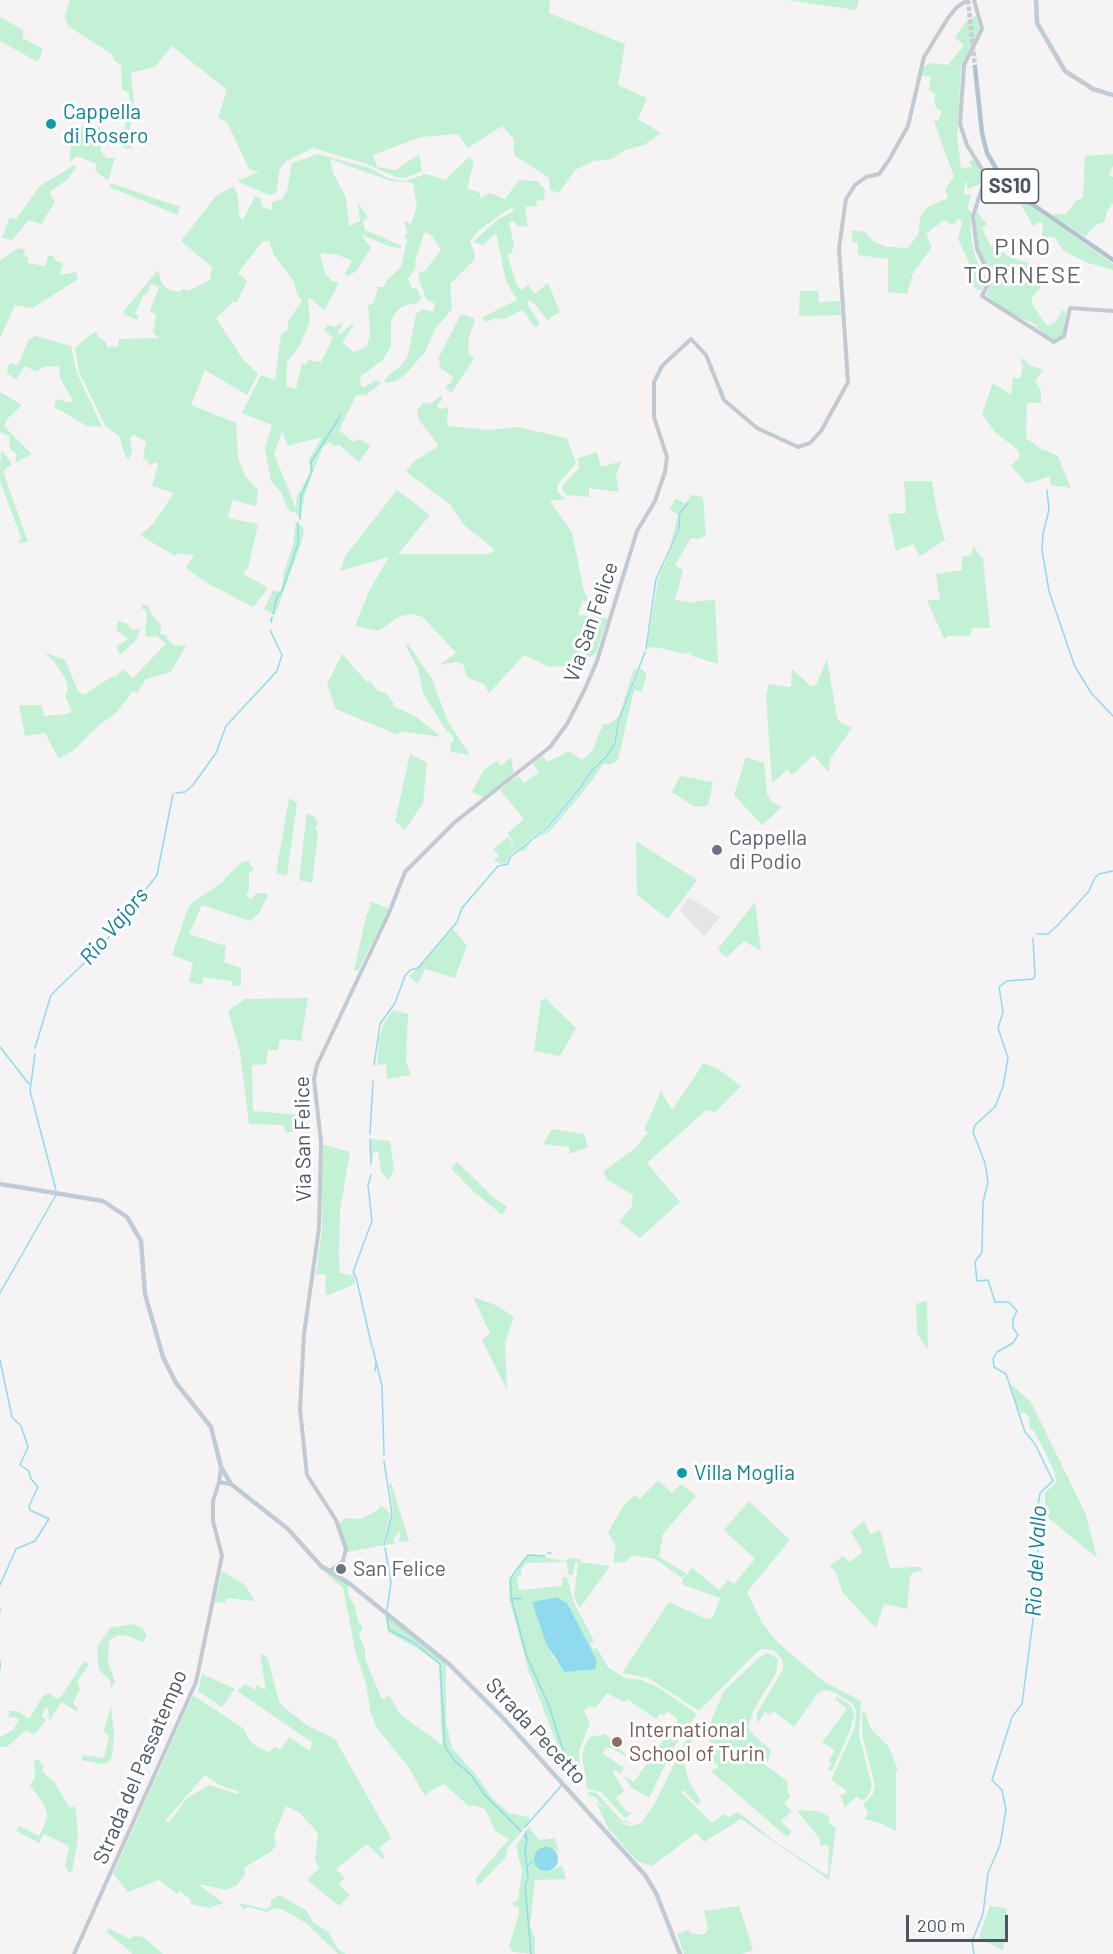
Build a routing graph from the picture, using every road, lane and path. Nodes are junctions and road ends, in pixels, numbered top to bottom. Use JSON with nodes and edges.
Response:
{"nodes":[{"id":1,"x":968,"y":0,"type":"edge"},
{"id":2,"x":974,"y":0,"type":"edge"},
{"id":3,"x":1036,"y":0,"type":"edge"},
{"id":4,"x":975,"y":67,"type":"tunnel mouth"},
{"id":5,"x":1113,"y":94,"type":"edge"},
{"id":6,"x":1113,"y":260,"type":"edge"},
{"id":7,"x":1113,"y":311,"type":"edge"},
{"id":8,"x":0,"y":1184,"type":"edge"},
{"id":9,"x":221,"y":1467,"type":"junction"},
{"id":10,"x":219,"y":1482,"type":"junction"},
{"id":11,"x":231,"y":1484,"type":"junction"},
{"id":12,"x":331,"y":1570,"type":"junction"},
{"id":13,"x":74,"y":1954,"type":"edge"},
{"id":14,"x":681,"y":1954,"type":"edge"}],
"edges":[{"from":1,"to":12,"type":"street","name":"Via San Felice"},
{"from":2,"to":7,"type":"street"},
{"from":3,"to":5,"type":"main road"},
{"from":4,"to":6,"type":"main road","number":"SS10"},
{"from":8,"to":9,"type":"main road"},
{"from":9,"to":10,"type":"street","name":"Strada del Passatempo"},
{"from":9,"to":11,"type":"main road"},
{"from":10,"to":11,"type":"street"},
{"from":10,"to":13,"type":"street","name":"Strada del Passatempo"},
{"from":11,"to":12,"type":"main road","name":"Strada Pecetto"},
{"from":12,"to":14,"type":"main road","name":"Strada Pecetto"}]}
